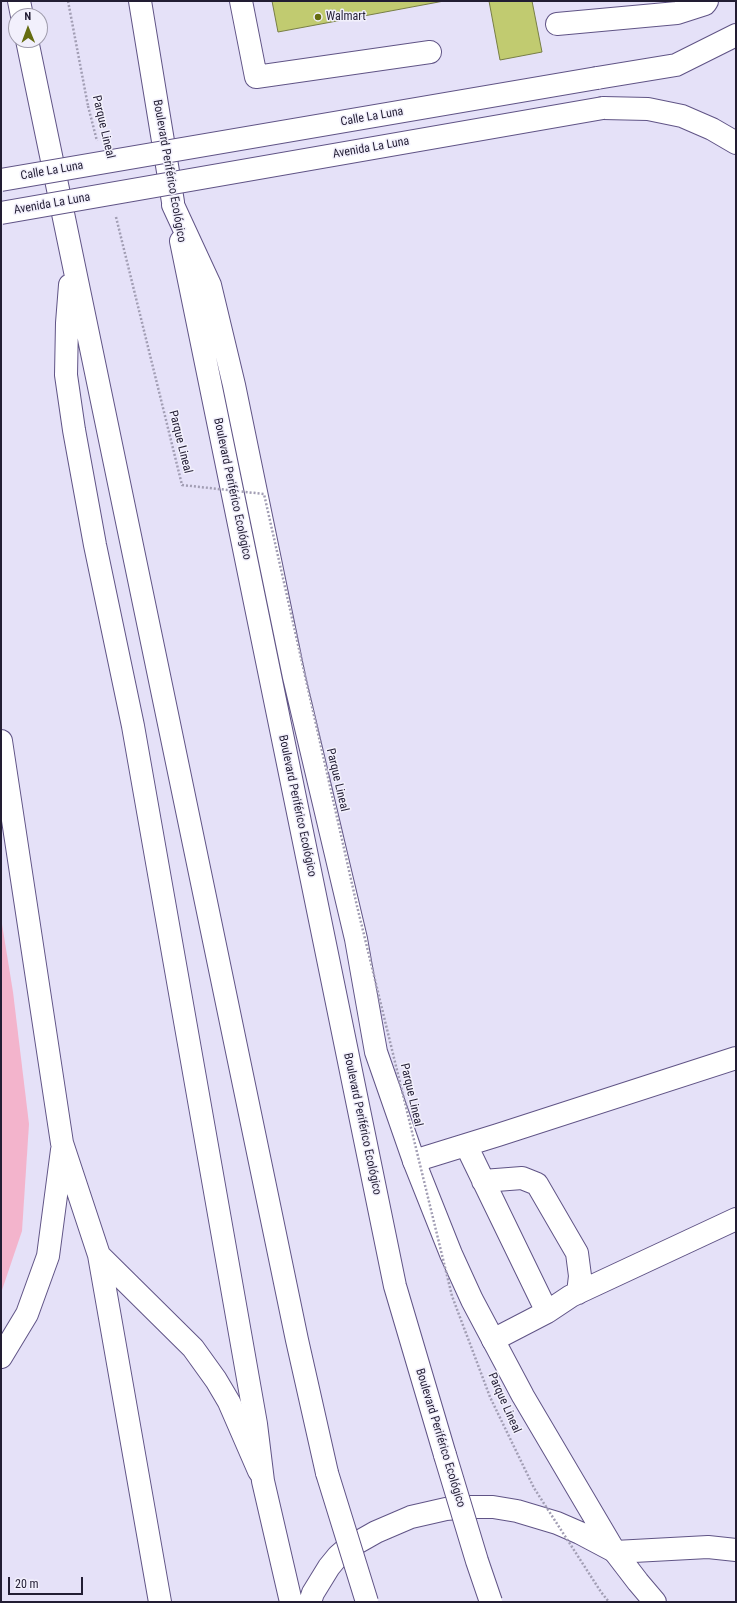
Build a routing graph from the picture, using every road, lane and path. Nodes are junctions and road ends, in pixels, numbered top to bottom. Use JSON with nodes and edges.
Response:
{"nodes":[{"id":1,"x":68,"y":1,"type":"edge"},
{"id":2,"x":140,"y":1,"type":"edge"},
{"id":3,"x":241,"y":1,"type":"edge"},
{"id":4,"x":707,"y":1,"type":"edge"},
{"id":5,"x":557,"y":24,"type":"dead end"},
{"id":6,"x":736,"y":35,"type":"edge"},
{"id":7,"x":29,"y":48,"type":"edge"},
{"id":8,"x":430,"y":52,"type":"dead end"},
{"id":9,"x":736,"y":143,"type":"edge"},
{"id":10,"x":98,"y":145,"type":"dead end"},
{"id":11,"x":1,"y":180,"type":"edge"},
{"id":12,"x":173,"y":204,"type":"junction"},
{"id":13,"x":1,"y":213,"type":"edge"},
{"id":14,"x":115,"y":214,"type":"dead end"},
{"id":15,"x":72,"y":258,"type":"junction"},
{"id":16,"x":1,"y":741,"type":"edge"},
{"id":17,"x":736,"y":1058,"type":"edge"},
{"id":18,"x":62,"y":1143,"type":"junction"},
{"id":19,"x":466,"y":1145,"type":"junction"},
{"id":20,"x":414,"y":1161,"type":"junction"},
{"id":21,"x":483,"y":1181,"type":"junction"},
{"id":22,"x":736,"y":1219,"type":"edge"},
{"id":23,"x":99,"y":1255,"type":"junction"},
{"id":24,"x":578,"y":1293,"type":"junction"},
{"id":25,"x":547,"y":1312,"type":"junction"},
{"id":26,"x":493,"y":1340,"type":"junction"},
{"id":27,"x":1,"y":1357,"type":"edge"},
{"id":28,"x":263,"y":1481,"type":"junction"},
{"id":29,"x":736,"y":1550,"type":"edge"},
{"id":30,"x":615,"y":1552,"type":"junction"},
{"id":31,"x":652,"y":1598,"type":"edge"},
{"id":32,"x":160,"y":1602,"type":"edge"},
{"id":33,"x":291,"y":1602,"type":"edge"},
{"id":34,"x":310,"y":1602,"type":"edge"},
{"id":35,"x":367,"y":1602,"type":"edge"},
{"id":36,"x":491,"y":1602,"type":"edge"},
{"id":37,"x":609,"y":1602,"type":"edge"},
{"id":38,"x":673,"y":1602,"type":"edge"}],
"edges":[{"from":1,"to":10,"type":"path","name":"Parque Lineal","bridge":true},
{"from":2,"to":12,"type":"main road","name":"Boulevard Periférico Ecológico"},
{"from":3,"to":8,"type":"main road"},
{"from":4,"to":5,"type":"main road"},
{"from":6,"to":11,"type":"main road","name":"Calle La Luna","bridge":true},
{"from":7,"to":15,"type":"main road"},
{"from":9,"to":13,"type":"main road","name":"Avenida La Luna","bridge":true},
{"from":12,"to":20,"type":"main road"},
{"from":12,"to":36,"type":"main road","name":"Boulevard Periférico Ecológico","bridge":true},
{"from":14,"to":37,"type":"path","name":"Parque Lineal","bridge":true},
{"from":15,"to":28,"type":"main road"},
{"from":15,"to":35,"type":"main road","bridge":true},
{"from":16,"to":18,"type":"main road"},
{"from":17,"to":19,"type":"main road"},
{"from":18,"to":23,"type":"main road"},
{"from":18,"to":27,"type":"main road"},
{"from":19,"to":20,"type":"main road"},
{"from":19,"to":21,"type":"main road"},
{"from":20,"to":26,"type":"main road"},
{"from":21,"to":24,"type":"main road"},
{"from":21,"to":25,"type":"main road"},
{"from":22,"to":24,"type":"main road"},
{"from":23,"to":28,"type":"main road"},
{"from":23,"to":32,"type":"main road"},
{"from":24,"to":25,"type":"main road"},
{"from":25,"to":26,"type":"main road"},
{"from":26,"to":30,"type":"main road"},
{"from":28,"to":33,"type":"main road"},
{"from":29,"to":30,"type":"main road"},
{"from":30,"to":31,"type":"main road"},
{"from":30,"to":34,"type":"main road"},
{"from":31,"to":38,"type":"main road"}]}
